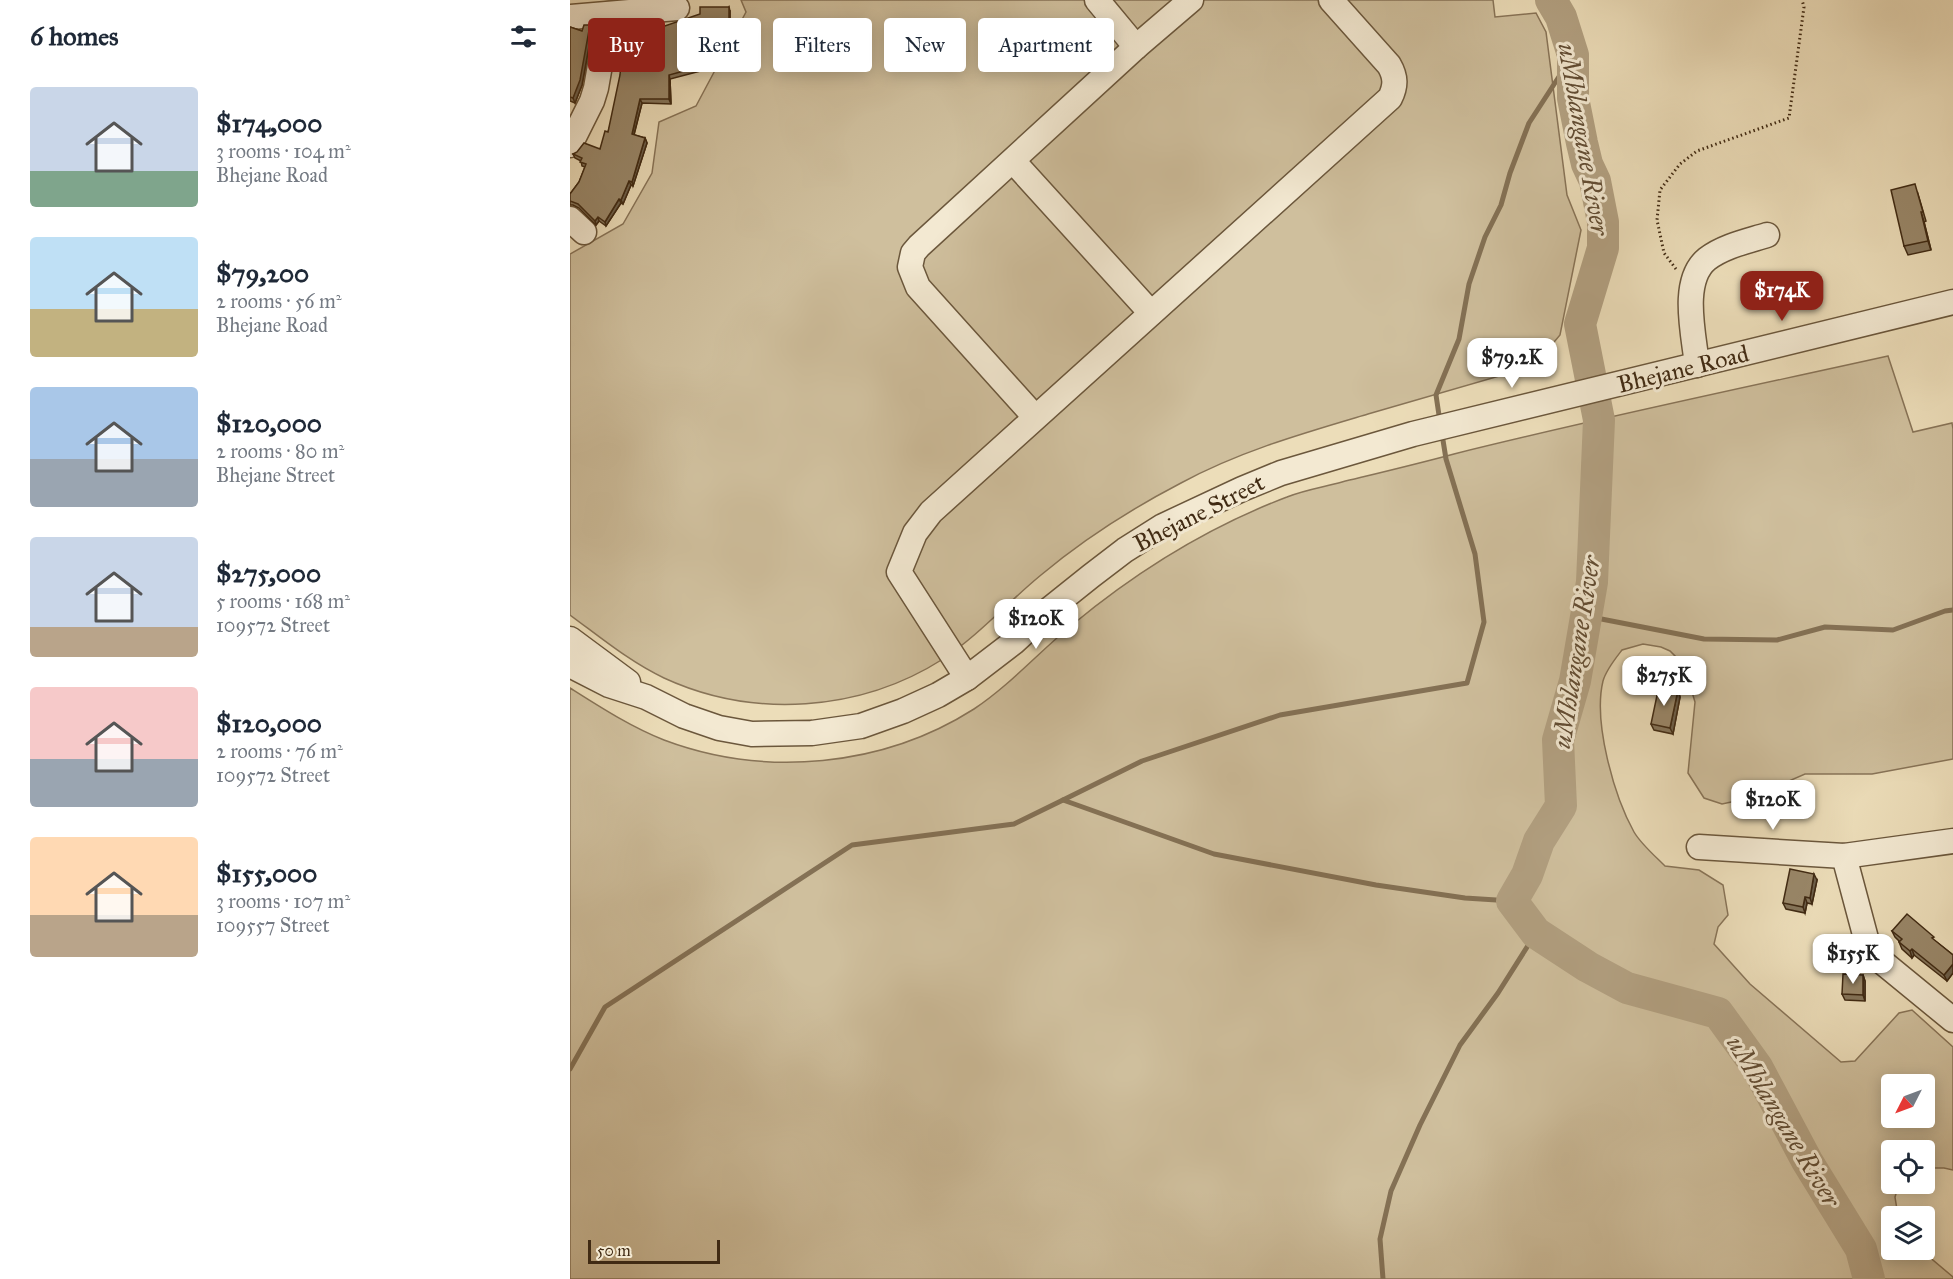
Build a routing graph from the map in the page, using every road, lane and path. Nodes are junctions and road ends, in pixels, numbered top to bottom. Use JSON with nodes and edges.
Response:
{"nodes":[{"id":1,"x":1097,"y":0,"type":"edge"},
{"id":2,"x":1191,"y":0,"type":"edge"},
{"id":3,"x":1331,"y":0,"type":"edge"},
{"id":4,"x":1802,"y":0,"type":"edge"},
{"id":5,"x":677,"y":8,"type":"dead end"},
{"id":6,"x":609,"y":14,"type":"junction"},
{"id":7,"x":570,"y":18,"type":"edge"},
{"id":8,"x":1136,"y":47,"type":"junction"},
{"id":9,"x":570,"y":145,"type":"edge"},
{"id":10,"x":1013,"y":161,"type":"junction"},
{"id":11,"x":1767,"y":235,"type":"dead end"},
{"id":12,"x":1691,"y":289,"type":"junction"},
{"id":13,"x":1953,"y":302,"type":"edge"},
{"id":14,"x":1151,"y":313,"type":"junction"},
{"id":15,"x":1697,"y":365,"type":"junction"},
{"id":16,"x":1035,"y":417,"type":"junction"},
{"id":17,"x":1413,"y":434,"type":"joint"},
{"id":18,"x":570,"y":639,"type":"edge"},
{"id":19,"x":570,"y":665,"type":"edge"},
{"id":20,"x":968,"y":678,"type":"junction"},
{"id":21,"x":646,"y":697,"type":"junction"},
{"id":22,"x":1953,"y":841,"type":"edge"},
{"id":23,"x":1699,"y":847,"type":"dead end"},
{"id":24,"x":1844,"y":856,"type":"junction"},
{"id":25,"x":1953,"y":1020,"type":"edge"}],
"edges":[{"from":1,"to":8,"type":"street"},
{"from":2,"to":8,"type":"street"},
{"from":3,"to":14,"type":"street"},
{"from":4,"to":12,"type":"path"},
{"from":5,"to":6,"type":"street"},
{"from":6,"to":7,"type":"street"},
{"from":6,"to":9,"type":"street"},
{"from":8,"to":10,"type":"street"},
{"from":10,"to":14,"type":"street"},
{"from":10,"to":16,"type":"street"},
{"from":11,"to":12,"type":"street"},
{"from":12,"to":15,"type":"street"},
{"from":13,"to":15,"type":"street","name":"Bhejane Road"},
{"from":14,"to":16,"type":"street"},
{"from":15,"to":17,"type":"street","name":"Bhejane Road"},
{"from":16,"to":20,"type":"street"},
{"from":17,"to":20,"type":"street","name":"Bhejane Street"},
{"from":18,"to":21,"type":"street","name":"Bhejane Street"},
{"from":19,"to":21,"type":"street","name":"Bhejane Street"},
{"from":20,"to":21,"type":"street","name":"Bhejane Street"},
{"from":22,"to":24,"type":"street"},
{"from":23,"to":24,"type":"street"},
{"from":24,"to":25,"type":"street"}]}
